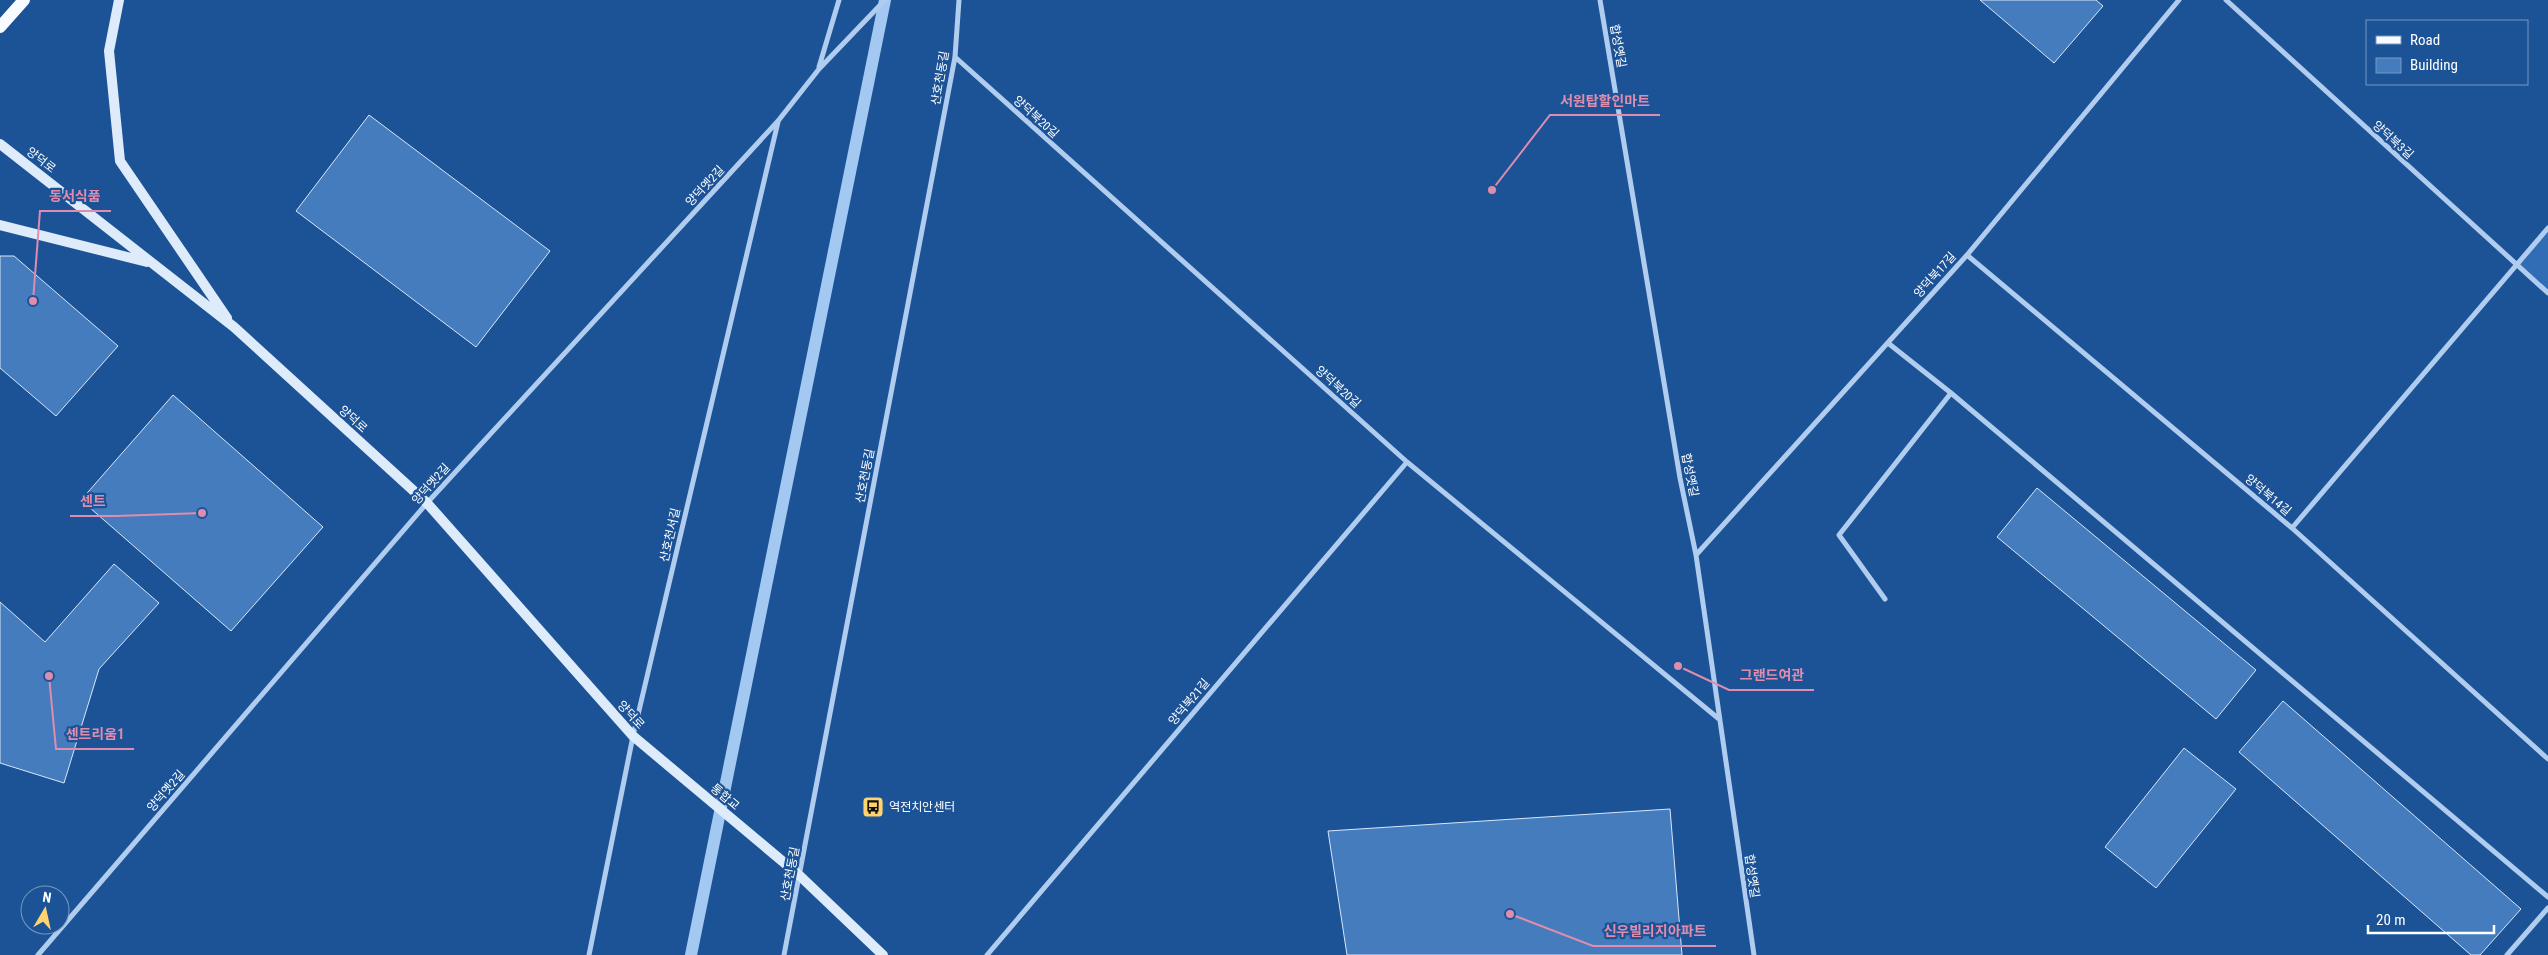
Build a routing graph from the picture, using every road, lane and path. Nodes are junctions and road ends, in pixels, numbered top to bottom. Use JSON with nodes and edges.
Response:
{"nodes":[{"id":1,"x":24,"y":0,"type":"edge"},
{"id":2,"x":119,"y":0,"type":"edge"},
{"id":3,"x":839,"y":0,"type":"edge"},
{"id":4,"x":884,"y":0,"type":"edge"},
{"id":5,"x":959,"y":0,"type":"edge"},
{"id":6,"x":1600,"y":0,"type":"edge"},
{"id":7,"x":2179,"y":0,"type":"edge"},
{"id":8,"x":2226,"y":0,"type":"edge"},
{"id":9,"x":0,"y":27,"type":"edge"},
{"id":10,"x":955,"y":57,"type":"junction"},
{"id":11,"x":819,"y":69,"type":"junction"},
{"id":12,"x":778,"y":121,"type":"junction"},
{"id":13,"x":0,"y":144,"type":"edge"},
{"id":14,"x":0,"y":225,"type":"edge"},
{"id":15,"x":2548,"y":228,"type":"edge"},
{"id":16,"x":1967,"y":255,"type":"junction"},
{"id":17,"x":152,"y":263,"type":"junction"},
{"id":18,"x":2516,"y":265,"type":"junction"},
{"id":19,"x":2548,"y":293,"type":"edge"},
{"id":20,"x":234,"y":327,"type":"junction"},
{"id":21,"x":1888,"y":343,"type":"junction"},
{"id":22,"x":1951,"y":393,"type":"junction"},
{"id":23,"x":1407,"y":462,"type":"junction"},
{"id":24,"x":427,"y":503,"type":"junction"},
{"id":25,"x":2292,"y":528,"type":"junction"},
{"id":26,"x":1696,"y":555,"type":"junction"},
{"id":27,"x":1885,"y":599,"type":"dead end"},
{"id":28,"x":1719,"y":719,"type":"junction"},
{"id":29,"x":633,"y":736,"type":"junction"},
{"id":30,"x":652,"y":752,"type":"joint"},
{"id":31,"x":2548,"y":759,"type":"edge"},
{"id":32,"x":800,"y":876,"type":"junction"},
{"id":33,"x":2548,"y":897,"type":"edge"},
{"id":34,"x":2548,"y":908,"type":"edge"},
{"id":35,"x":38,"y":955,"type":"edge"},
{"id":36,"x":589,"y":955,"type":"edge"},
{"id":37,"x":784,"y":955,"type":"edge"},
{"id":38,"x":883,"y":955,"type":"edge"},
{"id":39,"x":987,"y":955,"type":"edge"},
{"id":40,"x":1754,"y":955,"type":"edge"},
{"id":41,"x":2507,"y":955,"type":"edge"}],
"edges":[{"from":1,"to":9,"type":"main road"},
{"from":2,"to":20,"type":"main road"},
{"from":3,"to":11,"type":"street"},
{"from":4,"to":11,"type":"street","name":"양덕옛2길"},
{"from":5,"to":10,"type":"street","name":"산호천동길"},
{"from":6,"to":26,"type":"street","name":"합성옛길"},
{"from":7,"to":16,"type":"street","name":"양덕북17길"},
{"from":8,"to":18,"type":"street","name":"양덕북3길"},
{"from":10,"to":23,"type":"street","name":"양덕북20길"},
{"from":10,"to":32,"type":"street","name":"산호천동길"},
{"from":11,"to":12,"type":"street","name":"양덕옛2길"},
{"from":12,"to":24,"type":"street","name":"양덕옛2길"},
{"from":12,"to":29,"type":"street","name":"산호천서길"},
{"from":13,"to":17,"type":"main road","name":"양덕로"},
{"from":14,"to":17,"type":"main road"},
{"from":15,"to":18,"type":"street"},
{"from":16,"to":21,"type":"street","name":"양덕북17길"},
{"from":16,"to":25,"type":"street","name":"양덕북14길"},
{"from":17,"to":20,"type":"main road","name":"양덕로"},
{"from":18,"to":19,"type":"street","name":"양덕북3길"},
{"from":18,"to":25,"type":"street"},
{"from":20,"to":24,"type":"main road","name":"양덕로"},
{"from":21,"to":22,"type":"street"},
{"from":21,"to":26,"type":"street","name":"양덕북17길"},
{"from":22,"to":27,"type":"street"},
{"from":22,"to":33,"type":"street"},
{"from":23,"to":28,"type":"street","name":"양덕북20길"},
{"from":23,"to":39,"type":"street","name":"양덕북21길"},
{"from":24,"to":29,"type":"main road","name":"양덕로"},
{"from":24,"to":35,"type":"street","name":"양덕옛2길"},
{"from":25,"to":31,"type":"street","name":"양덕북14길"},
{"from":26,"to":28,"type":"street","name":"합성옛길"},
{"from":28,"to":40,"type":"street","name":"합성옛길"},
{"from":29,"to":30,"type":"main road","name":"양덕로"},
{"from":29,"to":36,"type":"street","name":"산호천서길"},
{"from":30,"to":32,"type":"main road","name":"통합교"},
{"from":32,"to":37,"type":"street","name":"산호천동길"},
{"from":32,"to":38,"type":"main road"},
{"from":34,"to":41,"type":"street"}]}
